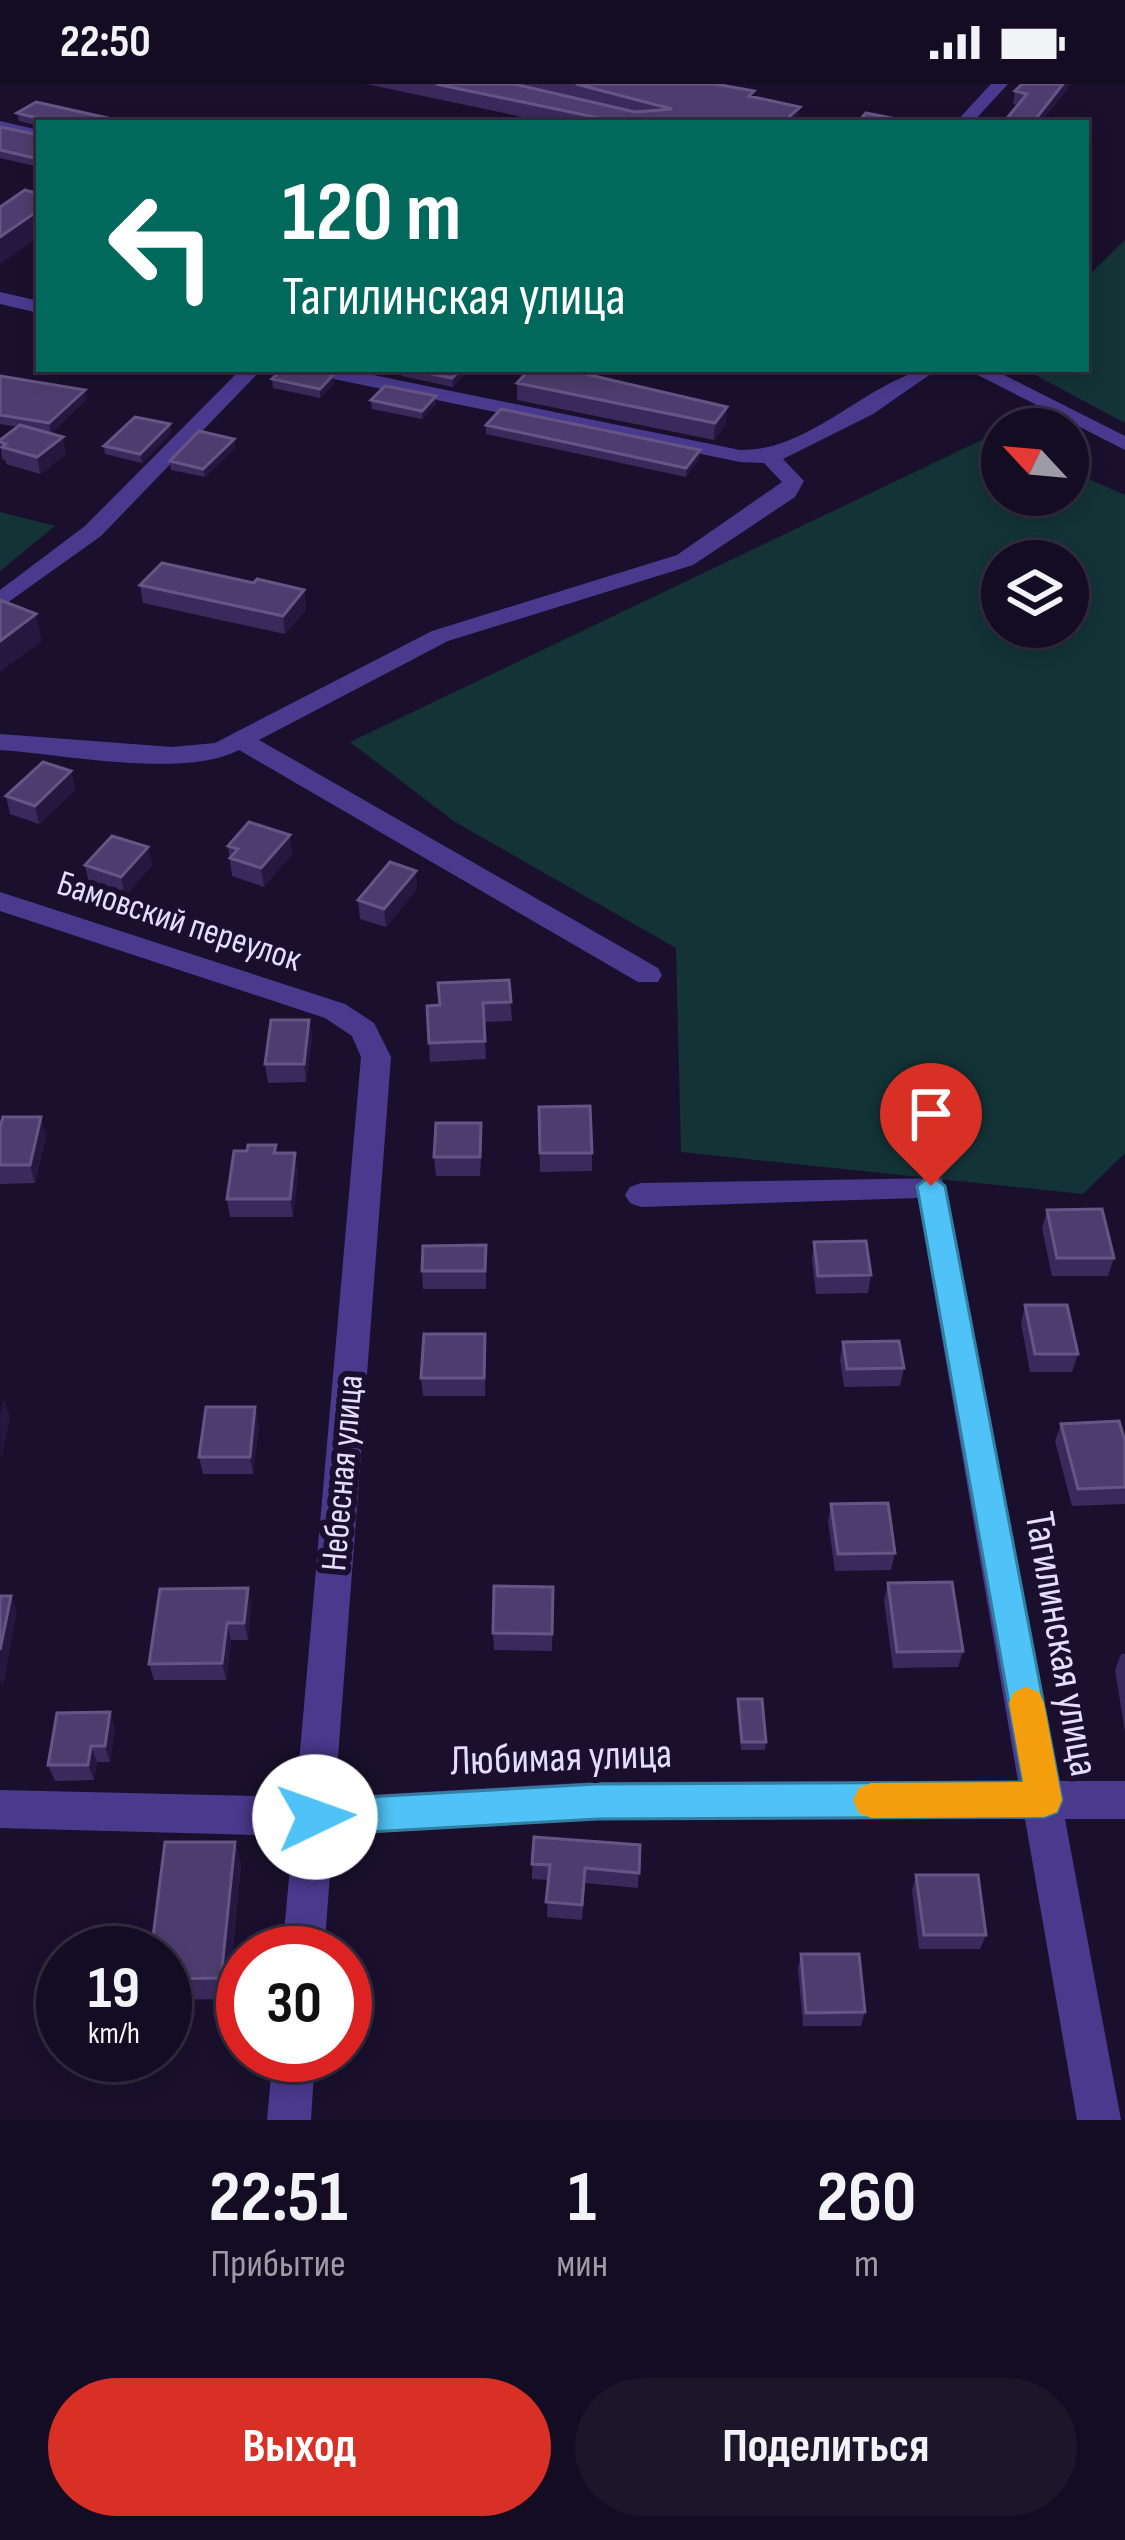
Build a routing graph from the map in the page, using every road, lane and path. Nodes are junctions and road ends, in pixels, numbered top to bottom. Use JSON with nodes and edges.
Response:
{"nodes":[{"id":1,"x":1000,"y":84,"type":"edge"},
{"id":2,"x":966,"y":120,"type":"edge"},
{"id":3,"x":0,"y":126,"type":"edge"},
{"id":4,"x":36,"y":134,"type":"edge"},
{"id":5,"x":0,"y":298,"type":"edge"},
{"id":6,"x":36,"y":306,"type":"edge"},
{"id":7,"x":249,"y":372,"type":"edge"},
{"id":8,"x":329,"y":372,"type":"edge"},
{"id":9,"x":923,"y":372,"type":"edge"},
{"id":10,"x":982,"y":372,"type":"edge"},
{"id":11,"x":1125,"y":444,"type":"edge"},
{"id":12,"x":770,"y":457,"type":"junction"},
{"id":13,"x":0,"y":601,"type":"edge"},
{"id":14,"x":0,"y":742,"type":"edge"},
{"id":15,"x":243,"y":742,"type":"junction"},
{"id":16,"x":0,"y":901,"type":"edge"},
{"id":17,"x":648,"y":975,"type":"dead end"},
{"id":18,"x":335,"y":1011,"type":"joint"},
{"id":19,"x":641,"y":1195,"type":"dead end"},
{"id":20,"x":1044,"y":1800,"type":"junction"},
{"id":21,"x":1125,"y":1800,"type":"edge"},
{"id":22,"x":0,"y":1809,"type":"edge"},
{"id":23,"x":315,"y":1817,"type":"junction"},
{"id":24,"x":305,"y":1926,"type":"edge"},
{"id":25,"x":292,"y":2082,"type":"edge"},
{"id":26,"x":289,"y":2120,"type":"edge"},
{"id":27,"x":1099,"y":2120,"type":"edge"}],
"edges":[{"from":1,"to":2,"type":"street"},
{"from":3,"to":4,"type":"street"},
{"from":5,"to":6,"type":"street"},
{"from":7,"to":13,"type":"street"},
{"from":8,"to":12,"type":"street"},
{"from":9,"to":12,"type":"street"},
{"from":10,"to":11,"type":"street"},
{"from":12,"to":15,"type":"street"},
{"from":14,"to":15,"type":"street"},
{"from":15,"to":17,"type":"street"},
{"from":16,"to":18,"type":"street","name":"Бамовский переулок"},
{"from":18,"to":23,"type":"street","name":"Небесная улица"},
{"from":19,"to":20,"type":"street","name":"Тагилинская улица"},
{"from":20,"to":21,"type":"street","name":"Любимая улица"},
{"from":20,"to":23,"type":"street","name":"Любимая улица"},
{"from":20,"to":27,"type":"street","name":"Тагилинская улица"},
{"from":22,"to":23,"type":"street","name":"Любимая улица"},
{"from":23,"to":24,"type":"street","name":"Небесная улица"},
{"from":25,"to":26,"type":"street"}]}
